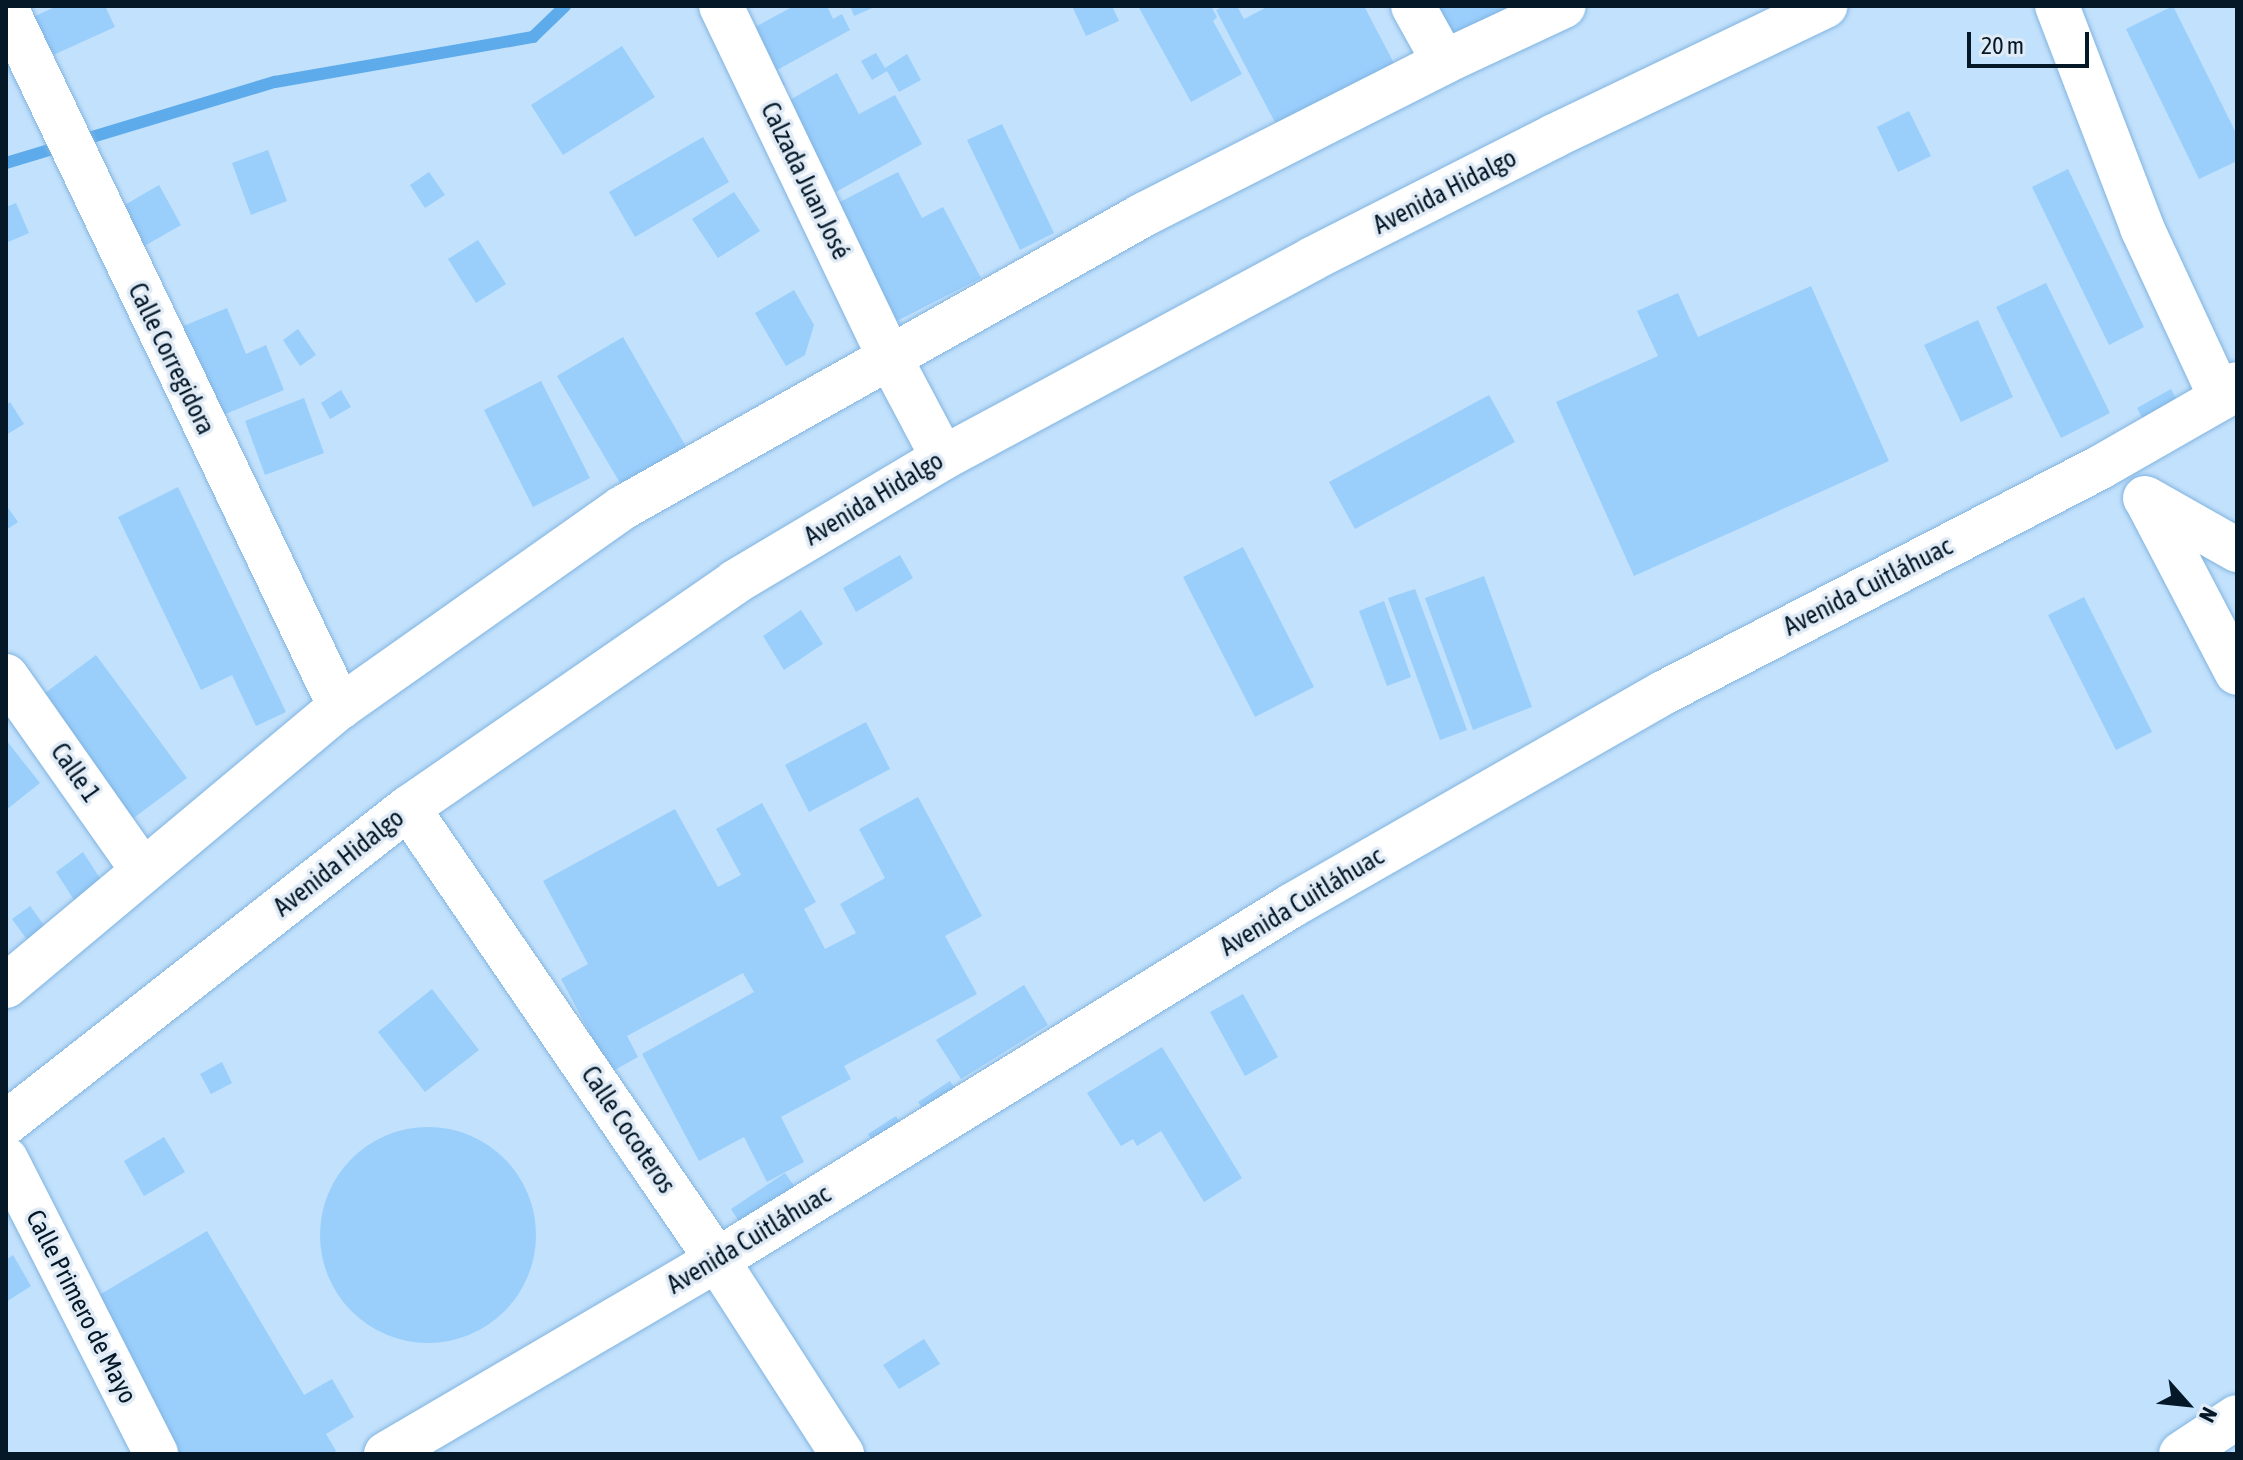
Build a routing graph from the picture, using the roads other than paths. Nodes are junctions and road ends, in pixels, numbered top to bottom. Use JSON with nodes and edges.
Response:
{"nodes":[{"id":1,"x":721,"y":6,"type":"edge"},
{"id":2,"x":1413,"y":6,"type":"edge"},
{"id":3,"x":1564,"y":6,"type":"edge"},
{"id":4,"x":1825,"y":6,"type":"edge"},
{"id":5,"x":6,"y":8,"type":"edge"},
{"id":6,"x":2070,"y":9,"type":"edge"},
{"id":7,"x":1444,"y":62,"type":"junction"},
{"id":8,"x":889,"y":356,"type":"junction"},
{"id":9,"x":2229,"y":391,"type":"edge"},
{"id":10,"x":943,"y":458,"type":"junction"},
{"id":11,"x":2099,"y":468,"type":"junction"},
{"id":12,"x":2146,"y":499,"type":"junction"},
{"id":13,"x":2237,"y":550,"type":"edge"},
{"id":14,"x":2237,"y":673,"type":"edge"},
{"id":15,"x":6,"y":676,"type":"edge"},
{"id":16,"x":340,"y":707,"type":"junction"},
{"id":17,"x":408,"y":808,"type":"junction"},
{"id":18,"x":143,"y":871,"type":"junction"},
{"id":19,"x":6,"y":986,"type":"edge"},
{"id":20,"x":6,"y":1123,"type":"edge"},
{"id":21,"x":6,"y":1159,"type":"edge"},
{"id":22,"x":717,"y":1260,"type":"junction"},
{"id":23,"x":2237,"y":1417,"type":"edge"},
{"id":24,"x":156,"y":1454,"type":"edge"},
{"id":25,"x":386,"y":1454,"type":"edge"},
{"id":26,"x":842,"y":1454,"type":"edge"},
{"id":27,"x":2181,"y":1454,"type":"edge"}],
"edges":[{"from":1,"to":8,"type":"street","name":"Calzada Juan José"},
{"from":2,"to":7,"type":"street"},
{"from":3,"to":7,"type":"street"},
{"from":4,"to":10,"type":"street","name":"Avenida Hidalgo"},
{"from":5,"to":16,"type":"street","name":"Calle Corregidora"},
{"from":6,"to":9,"type":"street"},
{"from":7,"to":8,"type":"street"},
{"from":8,"to":10,"type":"street","name":"Calzada Juan José"},
{"from":8,"to":16,"type":"street"},
{"from":9,"to":11,"type":"street","name":"Avenida Cuitláhuac"},
{"from":10,"to":17,"type":"street","name":"Avenida Hidalgo"},
{"from":11,"to":12,"type":"street"},
{"from":11,"to":22,"type":"street","name":"Avenida Cuitláhuac"},
{"from":12,"to":13,"type":"street"},
{"from":12,"to":14,"type":"street"},
{"from":15,"to":18,"type":"street","name":"Calle 1"},
{"from":16,"to":18,"type":"street"},
{"from":17,"to":20,"type":"street","name":"Avenida Hidalgo"},
{"from":17,"to":22,"type":"street","name":"Calle Cocoteros"},
{"from":18,"to":19,"type":"street"},
{"from":21,"to":24,"type":"street","name":"Calle Primero de Mayo"},
{"from":22,"to":25,"type":"street","name":"Avenida Cuitláhuac"},
{"from":22,"to":26,"type":"street","name":"Calle Cocoteros"},
{"from":23,"to":27,"type":"street"}]}
